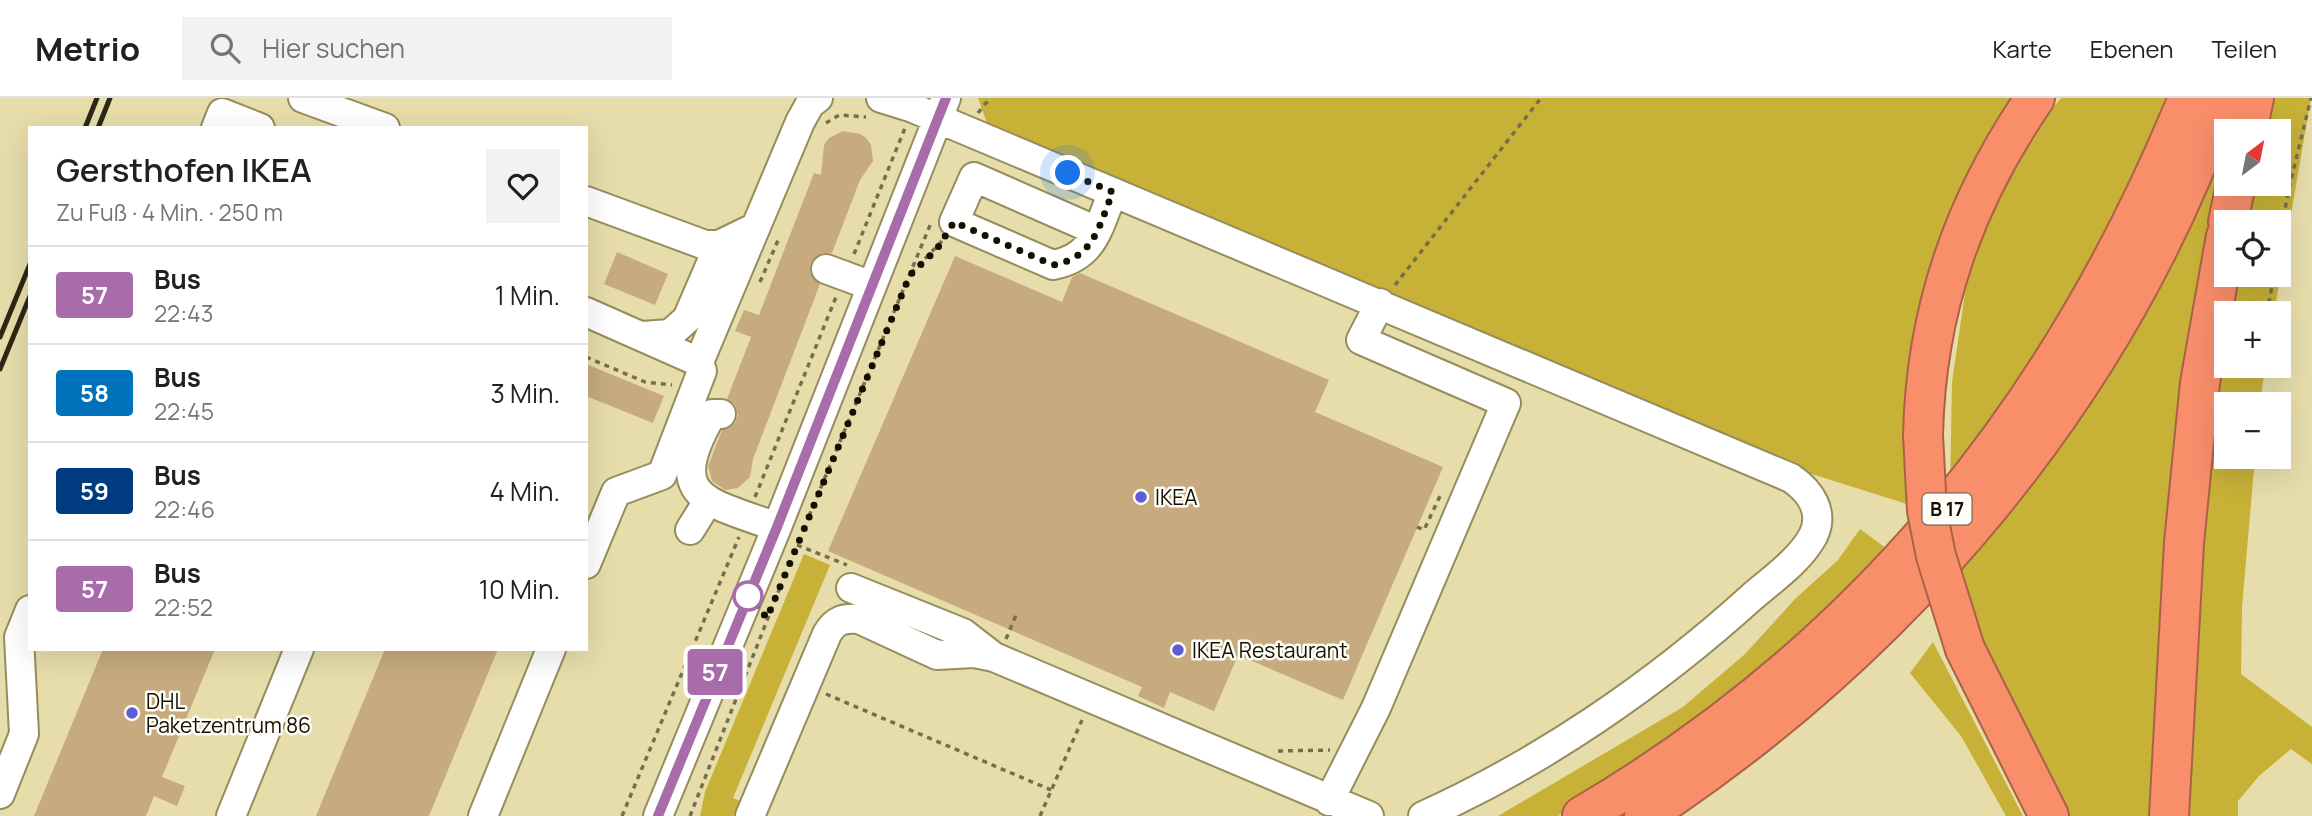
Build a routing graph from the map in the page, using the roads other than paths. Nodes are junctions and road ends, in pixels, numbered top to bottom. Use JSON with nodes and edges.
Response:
{"nodes":[{"id":1,"x":303,"y":98,"type":"edge"},
{"id":2,"x":818,"y":98,"type":"edge"},
{"id":3,"x":2035,"y":98,"type":"edge"},
{"id":4,"x":2188,"y":98,"type":"edge"},
{"id":5,"x":2222,"y":98,"type":"edge"},
{"id":6,"x":2254,"y":98,"type":"edge"},
{"id":7,"x":942,"y":108,"type":"edge"},
{"id":8,"x":878,"y":109,"type":"edge"},
{"id":9,"x":224,"y":113,"type":"edge"},
{"id":10,"x":2250,"y":119,"type":"edge"},
{"id":11,"x":255,"y":126,"type":"edge"},
{"id":12,"x":380,"y":126,"type":"edge"},
{"id":13,"x":1113,"y":192,"type":"junction"},
{"id":14,"x":588,"y":202,"type":"edge"},
{"id":15,"x":769,"y":226,"type":"junction"},
{"id":16,"x":1097,"y":230,"type":"junction"},
{"id":17,"x":719,"y":244,"type":"junction"},
{"id":18,"x":835,"y":272,"type":"road end"},
{"id":19,"x":872,"y":286,"type":"junction"},
{"id":20,"x":2217,"y":287,"type":"edge"},
{"id":21,"x":1380,"y":303,"type":"junction"},
{"id":22,"x":588,"y":313,"type":"edge"},
{"id":23,"x":642,"y":336,"type":"junction"},
{"id":24,"x":699,"y":362,"type":"junction"},
{"id":25,"x":721,"y":414,"type":"dead end"},
{"id":26,"x":708,"y":501,"type":"junction"},
{"id":27,"x":690,"y":530,"type":"dead end"},
{"id":28,"x":792,"y":536,"type":"junction"},
{"id":29,"x":588,"y":559,"type":"edge"},
{"id":30,"x":28,"y":615,"type":"edge"},
{"id":31,"x":839,"y":620,"type":"junction"},
{"id":32,"x":19,"y":637,"type":"junction"},
{"id":33,"x":298,"y":651,"type":"edge"},
{"id":34,"x":550,"y":651,"type":"edge"},
{"id":35,"x":995,"y":657,"type":"junction"},
{"id":36,"x":0,"y":664,"type":"edge"},
{"id":37,"x":0,"y":794,"type":"edge"},
{"id":38,"x":1332,"y":807,"type":"edge"},
{"id":39,"x":231,"y":816,"type":"edge"},
{"id":40,"x":483,"y":816,"type":"edge"},
{"id":41,"x":658,"y":816,"type":"edge"},
{"id":42,"x":750,"y":816,"type":"edge"},
{"id":43,"x":1369,"y":816,"type":"edge"},
{"id":44,"x":1423,"y":816,"type":"edge"},
{"id":45,"x":1582,"y":816,"type":"edge"},
{"id":46,"x":1644,"y":816,"type":"edge"},
{"id":47,"x":2049,"y":816,"type":"edge"},
{"id":48,"x":2169,"y":816,"type":"edge"}],
"edges":[{"from":1,"to":12,"type":"street"},
{"from":2,"to":15,"type":"street"},
{"from":3,"to":47,"type":"highway","bridge":true},
{"from":4,"to":45,"type":"highway","number":"B 17"},
{"from":5,"to":46,"type":"highway","number":"B 17"},
{"from":6,"to":10,"type":"highway"},
{"from":7,"to":8,"type":"street"},
{"from":7,"to":13,"type":"street"},
{"from":7,"to":19,"type":"street"},
{"from":9,"to":11,"type":"street"},
{"from":13,"to":16,"type":"street"},
{"from":13,"to":21,"type":"street"},
{"from":14,"to":17,"type":"street"},
{"from":15,"to":17,"type":"street"},
{"from":15,"to":24,"type":"street"},
{"from":16,"to":16,"type":"street"},
{"from":17,"to":23,"type":"street"},
{"from":18,"to":19,"type":"street"},
{"from":19,"to":28,"type":"street"},
{"from":20,"to":48,"type":"highway"},
{"from":21,"to":38,"type":"street"},
{"from":21,"to":44,"type":"street"},
{"from":22,"to":23,"type":"street"},
{"from":23,"to":24,"type":"street"},
{"from":24,"to":29,"type":"street"},
{"from":25,"to":26,"type":"street"},
{"from":26,"to":27,"type":"street"},
{"from":26,"to":28,"type":"street"},
{"from":28,"to":41,"type":"street"},
{"from":30,"to":32,"type":"street"},
{"from":31,"to":35,"type":"street"},
{"from":31,"to":35,"type":"street"},
{"from":31,"to":42,"type":"street"},
{"from":32,"to":36,"type":"street"},
{"from":32,"to":37,"type":"street"},
{"from":33,"to":39,"type":"street"},
{"from":34,"to":40,"type":"street"},
{"from":35,"to":38,"type":"street"},
{"from":38,"to":43,"type":"street"}]}
